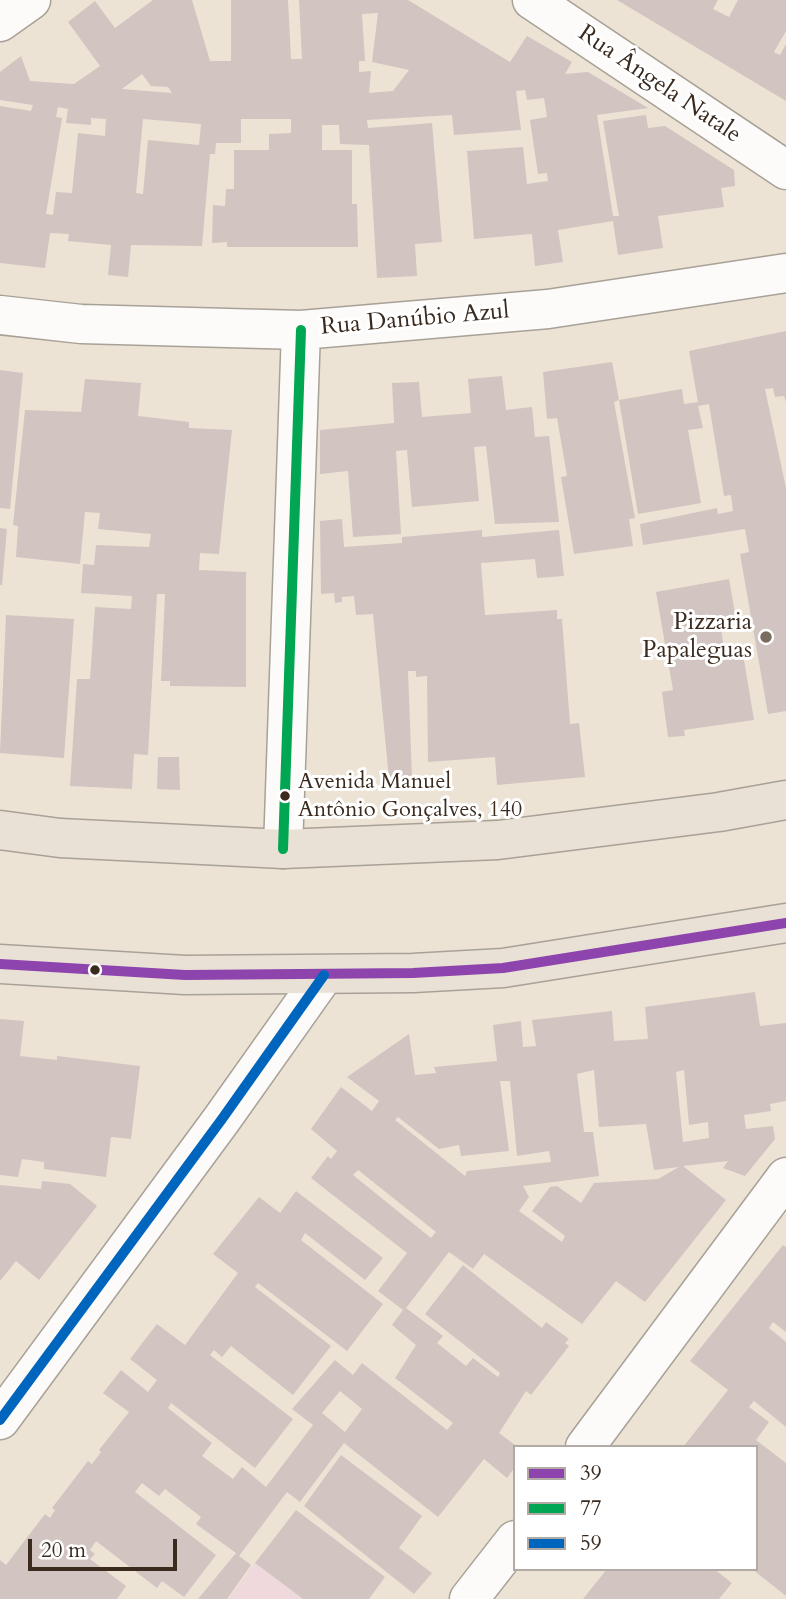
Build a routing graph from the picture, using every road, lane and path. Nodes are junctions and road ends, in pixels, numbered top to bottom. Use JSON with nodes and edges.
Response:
{"nodes":[{"id":1,"x":31,"y":0,"type":"edge"},
{"id":2,"x":532,"y":0,"type":"edge"},
{"id":3,"x":0,"y":22,"type":"edge"},
{"id":4,"x":786,"y":170,"type":"edge"},
{"id":5,"x":786,"y":274,"type":"edge"},
{"id":6,"x":0,"y":315,"type":"edge"},
{"id":7,"x":301,"y":330,"type":"junction"},
{"id":8,"x":786,"y":800,"type":"edge"},
{"id":9,"x":0,"y":830,"type":"edge"},
{"id":10,"x":283,"y":849,"type":"junction"},
{"id":11,"x":786,"y":923,"type":"edge"},
{"id":12,"x":0,"y":964,"type":"edge"},
{"id":13,"x":324,"y":975,"type":"junction"},
{"id":14,"x":786,"y":1177,"type":"edge"},
{"id":15,"x":0,"y":1420,"type":"edge"},
{"id":16,"x":586,"y":1445,"type":"edge"},
{"id":17,"x":513,"y":1543,"type":"edge"},
{"id":18,"x":470,"y":1599,"type":"edge"}],
"edges":[{"from":1,"to":3,"type":"street"},
{"from":2,"to":4,"type":"street","name":"Rua Ângela Natale"},
{"from":5,"to":7,"type":"street","name":"Rua Danúbio Azul"},
{"from":6,"to":7,"type":"street","name":"Rua Danúbio Azul"},
{"from":7,"to":10,"type":"street"},
{"from":8,"to":10,"type":"main road"},
{"from":9,"to":10,"type":"main road"},
{"from":11,"to":13,"type":"main road"},
{"from":12,"to":13,"type":"main road"},
{"from":13,"to":15,"type":"street"},
{"from":14,"to":16,"type":"street"},
{"from":17,"to":18,"type":"street"}]}
